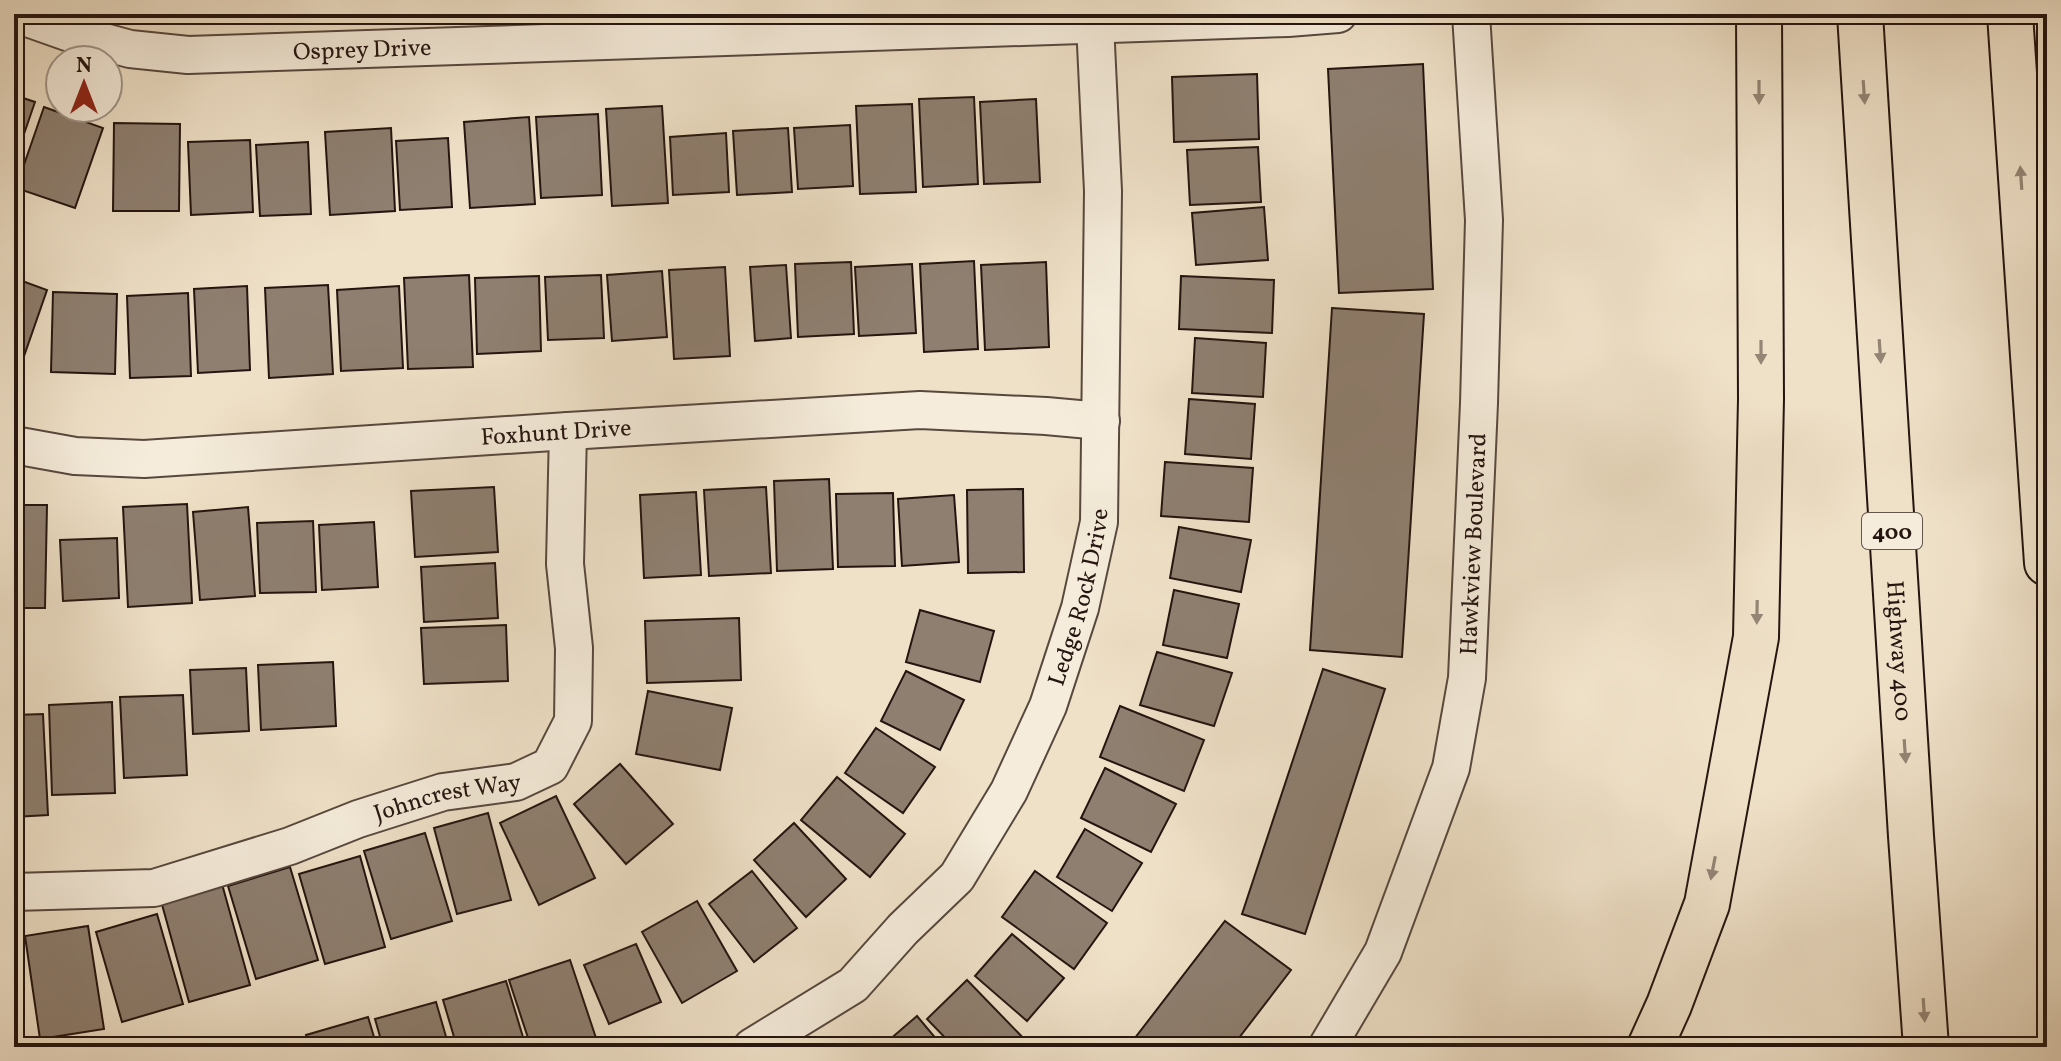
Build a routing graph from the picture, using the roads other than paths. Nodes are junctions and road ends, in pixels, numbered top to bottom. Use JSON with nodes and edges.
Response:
{"nodes":[{"id":1,"x":16,"y":14,"type":"edge"},
{"id":2,"x":1338,"y":14,"type":"edge"},
{"id":3,"x":1471,"y":14,"type":"edge"},
{"id":4,"x":1759,"y":14,"type":"edge"},
{"id":5,"x":1860,"y":14,"type":"edge"},
{"id":6,"x":2010,"y":14,"type":"edge"},
{"id":7,"x":1095,"y":24,"type":"junction"},
{"id":8,"x":1101,"y":421,"type":"junction"},
{"id":9,"x":568,"y":431,"type":"junction"},
{"id":10,"x":14,"y":445,"type":"edge"},
{"id":11,"x":2047,"y":563,"type":"edge"},
{"id":12,"x":14,"y":892,"type":"edge"},
{"id":13,"x":752,"y":1047,"type":"edge"},
{"id":14,"x":1327,"y":1047,"type":"edge"},
{"id":15,"x":1650,"y":1047,"type":"edge"},
{"id":16,"x":1926,"y":1047,"type":"edge"}],
"edges":[{"from":1,"to":7,"type":"street","name":"Osprey Drive"},
{"from":2,"to":7,"type":"street","name":"Osprey Drive"},
{"from":3,"to":14,"type":"street","name":"Hawkview Boulevard"},
{"from":4,"to":15,"type":"highway","one_way":true},
{"from":5,"to":16,"type":"highway","name":"Highway 400","number":"400","one_way":true},
{"from":11,"to":6,"type":"highway","one_way":true},
{"from":7,"to":8,"type":"street","name":"Ledge Rock Drive"},
{"from":8,"to":9,"type":"street","name":"Foxhunt Drive"},
{"from":8,"to":13,"type":"street","name":"Ledge Rock Drive"},
{"from":9,"to":10,"type":"street","name":"Foxhunt Drive"},
{"from":9,"to":12,"type":"street","name":"Johncrest Way"}]}
